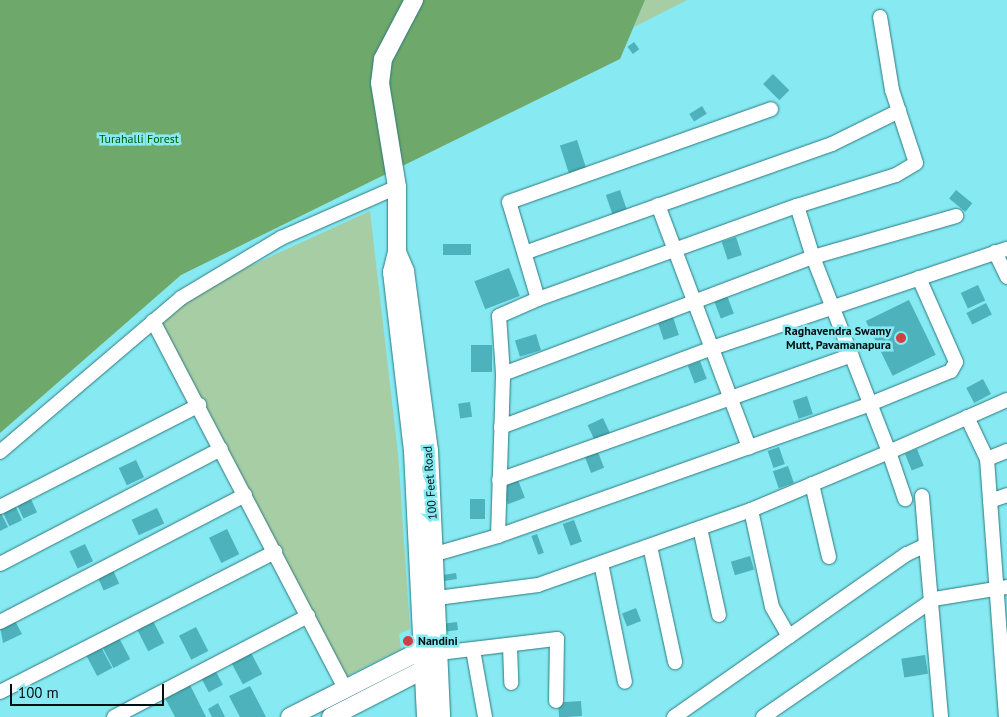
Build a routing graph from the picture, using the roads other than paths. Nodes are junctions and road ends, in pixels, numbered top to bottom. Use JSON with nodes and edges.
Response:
{"nodes":[{"id":1,"x":414,"y":0,"type":"edge"},
{"id":2,"x":880,"y":17,"type":"dead end"},
{"id":3,"x":772,"y":109,"type":"dead end"},
{"id":4,"x":899,"y":111,"type":"junction"},
{"id":5,"x":397,"y":187,"type":"junction"},
{"id":6,"x":658,"y":205,"type":"junction"},
{"id":7,"x":798,"y":206,"type":"junction"},
{"id":8,"x":956,"y":216,"type":"dead end"},
{"id":9,"x":675,"y":251,"type":"junction"},
{"id":10,"x":1001,"y":251,"type":"edge"},
{"id":11,"x":526,"y":252,"type":"junction"},
{"id":12,"x":813,"y":257,"type":"junction"},
{"id":13,"x":1007,"y":277,"type":"edge"},
{"id":14,"x":919,"y":278,"type":"junction"},
{"id":15,"x":538,"y":299,"type":"junction"},
{"id":16,"x":693,"y":304,"type":"junction"},
{"id":17,"x":834,"y":307,"type":"junction"},
{"id":18,"x":153,"y":321,"type":"junction"},
{"id":19,"x":712,"y":348,"type":"junction"},
{"id":20,"x":852,"y":355,"type":"junction"},
{"id":21,"x":502,"y":374,"type":"junction"},
{"id":22,"x":730,"y":398,"type":"junction"},
{"id":23,"x":1007,"y":400,"type":"edge"},
{"id":24,"x":870,"y":404,"type":"junction"},
{"id":25,"x":198,"y":405,"type":"junction"},
{"id":26,"x":967,"y":416,"type":"junction"},
{"id":27,"x":501,"y":427,"type":"junction"},
{"id":28,"x":749,"y":447,"type":"junction"},
{"id":29,"x":221,"y":449,"type":"junction"},
{"id":30,"x":1007,"y":451,"type":"edge"},
{"id":31,"x":0,"y":452,"type":"edge"},
{"id":32,"x":889,"y":452,"type":"junction"},
{"id":33,"x":987,"y":459,"type":"junction"},
{"id":34,"x":499,"y":480,"type":"junction"},
{"id":35,"x":812,"y":484,"type":"junction"},
{"id":36,"x":1007,"y":495,"type":"edge"},
{"id":37,"x":246,"y":496,"type":"junction"},
{"id":38,"x":922,"y":496,"type":"dead end"},
{"id":39,"x":905,"y":498,"type":"dead end"},
{"id":40,"x":990,"y":501,"type":"junction"},
{"id":41,"x":0,"y":506,"type":"edge"},
{"id":42,"x":751,"y":510,"type":"junction"},
{"id":43,"x":700,"y":528,"type":"junction"},
{"id":44,"x":498,"y":536,"type":"junction"},
{"id":45,"x":1007,"y":538,"type":"edge"},
{"id":46,"x":993,"y":544,"type":"junction"},
{"id":47,"x":926,"y":545,"type":"junction"},
{"id":48,"x":650,"y":546,"type":"junction"},
{"id":49,"x":275,"y":552,"type":"junction"},
{"id":50,"x":427,"y":557,"type":"junction"},
{"id":51,"x":829,"y":557,"type":"dead end"},
{"id":52,"x":601,"y":563,"type":"junction"},
{"id":53,"x":0,"y":564,"type":"edge"},
{"id":54,"x":1002,"y":589,"type":"edge"},
{"id":55,"x":437,"y":598,"type":"junction"},
{"id":56,"x":934,"y":598,"type":"junction"},
{"id":57,"x":719,"y":615,"type":"dead end"},
{"id":58,"x":308,"y":616,"type":"junction"},
{"id":59,"x":0,"y":622,"type":"edge"},
{"id":60,"x":789,"y":636,"type":"junction"},
{"id":61,"x":510,"y":646,"type":"junction"},
{"id":62,"x":1004,"y":648,"type":"edge"},
{"id":63,"x":473,"y":650,"type":"junction"},
{"id":64,"x":433,"y":655,"type":"junction"},
{"id":65,"x":675,"y":662,"type":"dead end"},
{"id":66,"x":625,"y":682,"type":"dead end"},
{"id":67,"x":511,"y":683,"type":"dead end"},
{"id":68,"x":345,"y":688,"type":"junction"},
{"id":69,"x":1006,"y":691,"type":"edge"},
{"id":70,"x":0,"y":692,"type":"edge"},
{"id":71,"x":556,"y":701,"type":"dead end"},
{"id":72,"x":114,"y":717,"type":"edge"},
{"id":73,"x":290,"y":717,"type":"edge"},
{"id":74,"x":331,"y":717,"type":"edge"},
{"id":75,"x":426,"y":717,"type":"edge"},
{"id":76,"x":441,"y":717,"type":"edge"},
{"id":77,"x":485,"y":717,"type":"edge"},
{"id":78,"x":674,"y":717,"type":"edge"},
{"id":79,"x":763,"y":717,"type":"edge"},
{"id":80,"x":942,"y":717,"type":"edge"},
{"id":81,"x":1006,"y":717,"type":"edge"}],
"edges":[{"from":1,"to":5,"type":"main road","name":"100 Feet Road"},
{"from":2,"to":4,"type":"street"},
{"from":3,"to":11,"type":"street"},
{"from":4,"to":6,"type":"street"},
{"from":4,"to":7,"type":"street"},
{"from":5,"to":18,"type":"street"},
{"from":5,"to":50,"type":"main road","name":"100 Feet Road"},
{"from":6,"to":9,"type":"street"},
{"from":6,"to":11,"type":"street"},
{"from":7,"to":9,"type":"street"},
{"from":7,"to":12,"type":"street"},
{"from":8,"to":12,"type":"street"},
{"from":9,"to":15,"type":"street"},
{"from":9,"to":16,"type":"street"},
{"from":10,"to":13,"type":"street"},
{"from":10,"to":14,"type":"street"},
{"from":11,"to":15,"type":"street"},
{"from":12,"to":16,"type":"street"},
{"from":12,"to":17,"type":"street"},
{"from":14,"to":17,"type":"street"},
{"from":14,"to":24,"type":"street"},
{"from":15,"to":21,"type":"street"},
{"from":16,"to":19,"type":"street"},
{"from":16,"to":21,"type":"street"},
{"from":17,"to":19,"type":"street"},
{"from":17,"to":20,"type":"street"},
{"from":18,"to":25,"type":"street"},
{"from":18,"to":31,"type":"street"},
{"from":19,"to":22,"type":"street"},
{"from":19,"to":27,"type":"street"},
{"from":20,"to":22,"type":"street"},
{"from":20,"to":24,"type":"street"},
{"from":21,"to":27,"type":"street"},
{"from":22,"to":28,"type":"street"},
{"from":22,"to":34,"type":"street"},
{"from":23,"to":26,"type":"street"},
{"from":24,"to":28,"type":"street"},
{"from":24,"to":32,"type":"street"},
{"from":25,"to":29,"type":"street"},
{"from":25,"to":41,"type":"street"},
{"from":26,"to":32,"type":"street"},
{"from":26,"to":33,"type":"street"},
{"from":27,"to":34,"type":"street"},
{"from":28,"to":44,"type":"street"},
{"from":29,"to":37,"type":"street"},
{"from":29,"to":53,"type":"street"},
{"from":30,"to":33,"type":"street"},
{"from":32,"to":35,"type":"street"},
{"from":32,"to":39,"type":"street"},
{"from":33,"to":40,"type":"street"},
{"from":34,"to":44,"type":"street"},
{"from":35,"to":42,"type":"street"},
{"from":35,"to":51,"type":"street"},
{"from":36,"to":40,"type":"street"},
{"from":37,"to":49,"type":"street"},
{"from":37,"to":59,"type":"street"},
{"from":38,"to":47,"type":"street"},
{"from":40,"to":46,"type":"street"},
{"from":42,"to":43,"type":"street"},
{"from":42,"to":60,"type":"street"},
{"from":43,"to":48,"type":"street"},
{"from":43,"to":57,"type":"street"},
{"from":44,"to":50,"type":"street"},
{"from":45,"to":46,"type":"street"},
{"from":46,"to":54,"type":"street"},
{"from":47,"to":56,"type":"street"},
{"from":47,"to":60,"type":"street"},
{"from":48,"to":52,"type":"street"},
{"from":48,"to":65,"type":"street"},
{"from":49,"to":58,"type":"street"},
{"from":49,"to":70,"type":"street"},
{"from":50,"to":55,"type":"main road","name":"100 Feet Road"},
{"from":50,"to":64,"type":"main road","name":"100 Feet Road"},
{"from":52,"to":55,"type":"street"},
{"from":52,"to":66,"type":"street"},
{"from":54,"to":56,"type":"street"},
{"from":54,"to":62,"type":"street"},
{"from":55,"to":64,"type":"main road","name":"100 Feet Road"},
{"from":56,"to":79,"type":"street"},
{"from":56,"to":80,"type":"street"},
{"from":58,"to":68,"type":"street"},
{"from":58,"to":72,"type":"street"},
{"from":60,"to":78,"type":"street"},
{"from":61,"to":63,"type":"street"},
{"from":61,"to":67,"type":"street"},
{"from":61,"to":71,"type":"street"},
{"from":62,"to":69,"type":"street"},
{"from":63,"to":64,"type":"street"},
{"from":63,"to":77,"type":"street"},
{"from":64,"to":68,"type":"main road"},
{"from":64,"to":74,"type":"main road"},
{"from":64,"to":75,"type":"main road","name":"100 Feet Road"},
{"from":64,"to":76,"type":"main road","name":"100 Feet Road"},
{"from":68,"to":73,"type":"main road"},
{"from":69,"to":81,"type":"street"}]}
